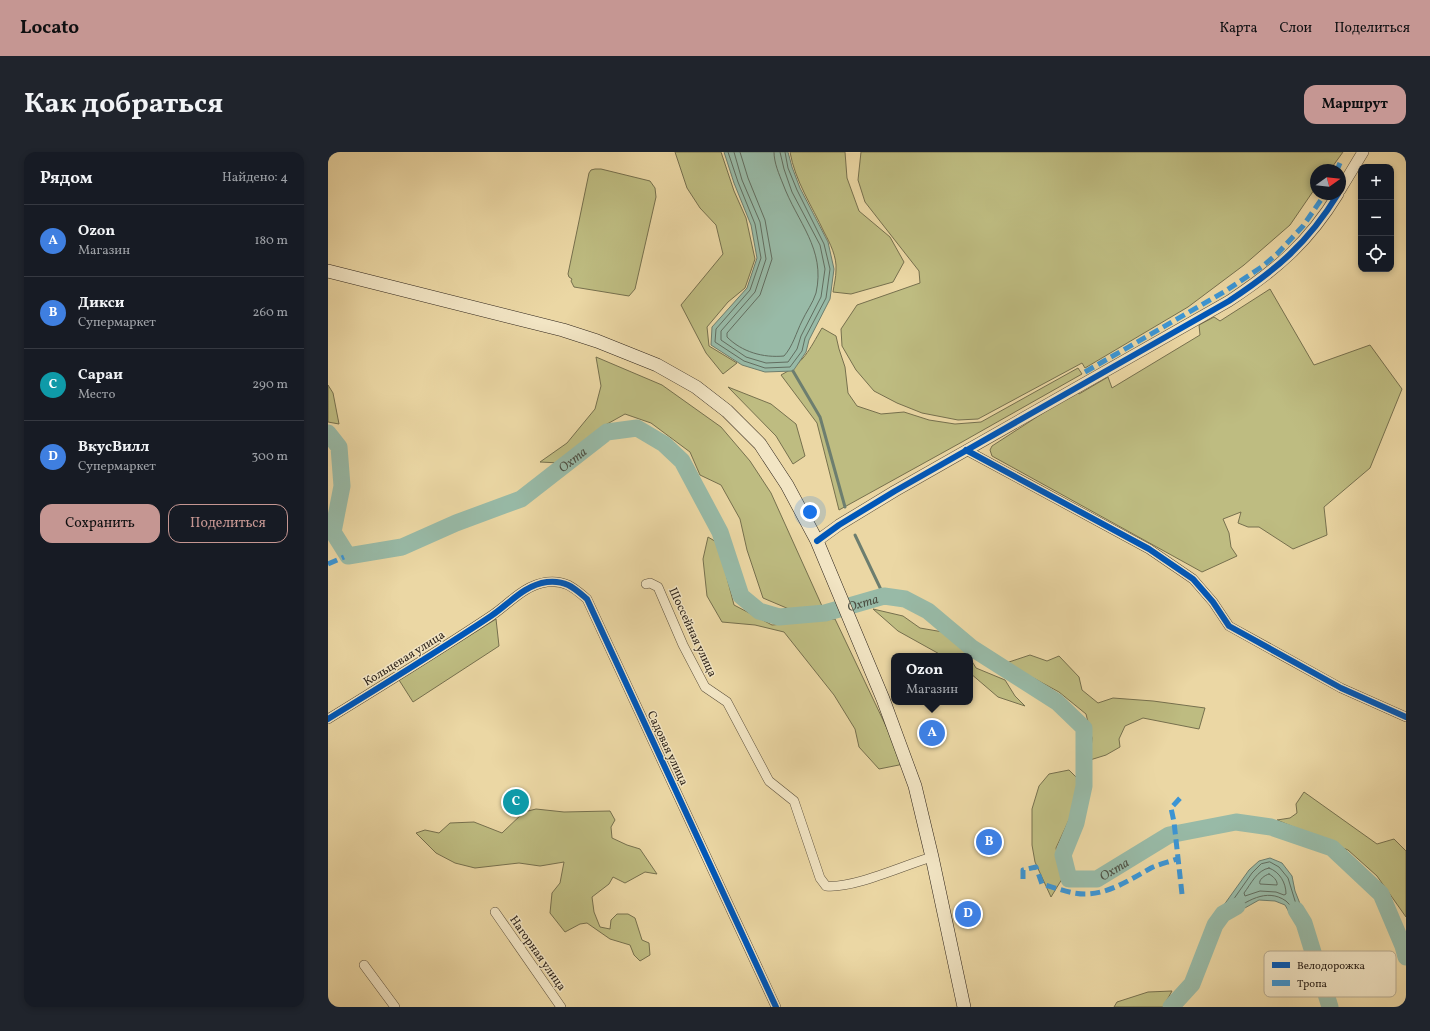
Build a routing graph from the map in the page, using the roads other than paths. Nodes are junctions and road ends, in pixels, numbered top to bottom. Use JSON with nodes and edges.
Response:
{"nodes":[{"id":1,"x":1364,"y":152,"type":"edge"},
{"id":2,"x":1346,"y":180,"type":"edge"},
{"id":3,"x":1334,"y":200,"type":"edge"},
{"id":4,"x":328,"y":271,"type":"edge"},
{"id":5,"x":966,"y":450,"type":"junction"},
{"id":6,"x":816,"y":541,"type":"junction"},
{"id":7,"x":646,"y":584,"type":"dead end"},
{"id":8,"x":492,"y":616,"type":"joint"},
{"id":9,"x":1406,"y":717,"type":"edge"},
{"id":10,"x":328,"y":719,"type":"edge"},
{"id":11,"x":932,"y":857,"type":"junction"},
{"id":12,"x":495,"y":912,"type":"dead end"},
{"id":13,"x":364,"y":965,"type":"dead end"},
{"id":14,"x":395,"y":1007,"type":"edge"},
{"id":15,"x":561,"y":1007,"type":"edge"},
{"id":16,"x":776,"y":1007,"type":"edge"},
{"id":17,"x":964,"y":1007,"type":"edge"}],
"edges":[{"from":1,"to":2,"type":"street"},
{"from":3,"to":5,"type":"street"},
{"from":4,"to":6,"type":"main road"},
{"from":5,"to":6,"type":"street"},
{"from":5,"to":9,"type":"street"},
{"from":6,"to":11,"type":"main road"},
{"from":7,"to":11,"type":"street","name":"Шоссейная улица"},
{"from":8,"to":10,"type":"street","name":"Кольцевая улица"},
{"from":8,"to":16,"type":"street","name":"Садовая улица"},
{"from":11,"to":17,"type":"main road"},
{"from":12,"to":15,"type":"street","name":"Нагорная улица"},
{"from":13,"to":14,"type":"street"}]}
